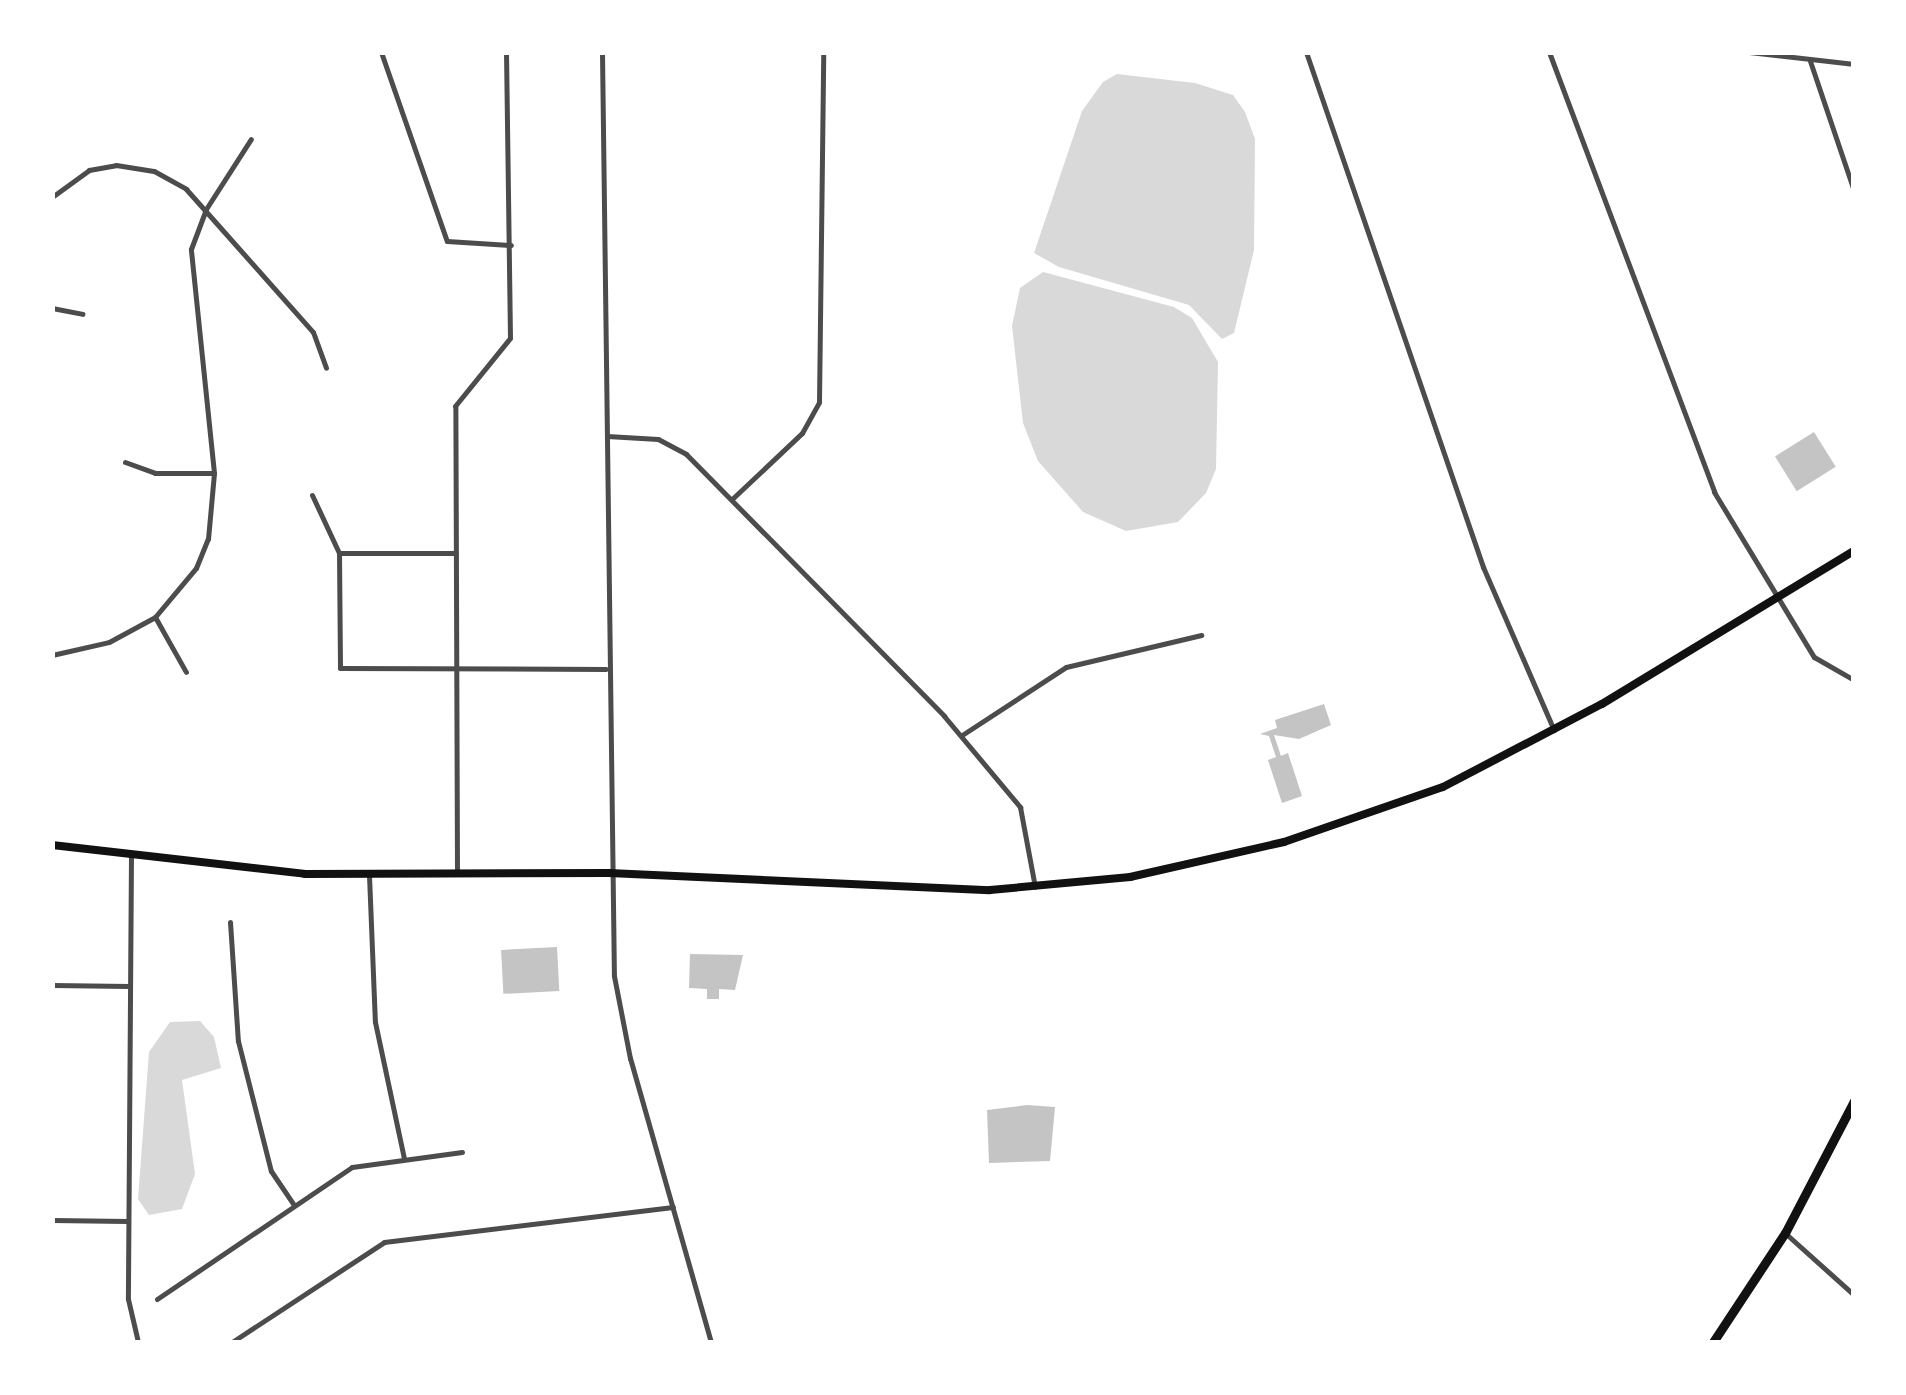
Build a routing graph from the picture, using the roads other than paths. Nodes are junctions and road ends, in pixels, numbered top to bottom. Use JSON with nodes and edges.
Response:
{"nodes":[{"id":1,"x":381,"y":52,"type":"edge"},
{"id":2,"x":506,"y":52,"type":"edge"},
{"id":3,"x":602,"y":52,"type":"edge"},
{"id":4,"x":822,"y":52,"type":"edge"},
{"id":5,"x":1306,"y":52,"type":"edge"},
{"id":6,"x":1549,"y":52,"type":"edge"},
{"id":7,"x":1749,"y":52,"type":"edge"},
{"id":8,"x":1810,"y":61,"type":"junction"},
{"id":9,"x":1854,"y":64,"type":"edge"},
{"id":10,"x":251,"y":139,"type":"dead end"},
{"id":11,"x":1854,"y":191,"type":"edge"},
{"id":12,"x":52,"y":196,"type":"edge"},
{"id":13,"x":206,"y":209,"type":"junction"},
{"id":14,"x":510,"y":245,"type":"junction"},
{"id":15,"x":52,"y":308,"type":"edge"},
{"id":16,"x":82,"y":314,"type":"dead end"},
{"id":17,"x":326,"y":368,"type":"dead end"},
{"id":18,"x":606,"y":436,"type":"junction"},
{"id":19,"x":125,"y":462,"type":"dead end"},
{"id":20,"x":214,"y":473,"type":"junction"},
{"id":21,"x":312,"y":495,"type":"dead end"},
{"id":22,"x":732,"y":500,"type":"junction"},
{"id":23,"x":1854,"y":551,"type":"edge"},
{"id":24,"x":339,"y":553,"type":"junction"},
{"id":25,"x":453,"y":553,"type":"junction"},
{"id":26,"x":1777,"y":601,"type":"junction"},
{"id":27,"x":155,"y":617,"type":"junction"},
{"id":28,"x":1201,"y":635,"type":"dead end"},
{"id":29,"x":52,"y":655,"type":"edge"},
{"id":30,"x":456,"y":669,"type":"junction"},
{"id":31,"x":606,"y":670,"type":"junction"},
{"id":32,"x":186,"y":672,"type":"dead end"},
{"id":33,"x":1854,"y":680,"type":"edge"},
{"id":34,"x":1554,"y":731,"type":"junction"},
{"id":35,"x":962,"y":734,"type":"junction"},
{"id":36,"x":52,"y":845,"type":"edge"},
{"id":37,"x":131,"y":855,"type":"junction"},
{"id":38,"x":458,"y":873,"type":"junction"},
{"id":39,"x":609,"y":873,"type":"junction"},
{"id":40,"x":369,"y":874,"type":"junction"},
{"id":41,"x":1035,"y":886,"type":"junction"},
{"id":42,"x":230,"y":922,"type":"dead end"},
{"id":43,"x":52,"y":985,"type":"edge"},
{"id":44,"x":130,"y":986,"type":"junction"},
{"id":45,"x":1854,"y":1101,"type":"edge"},
{"id":46,"x":462,"y":1152,"type":"dead end"},
{"id":47,"x":404,"y":1158,"type":"junction"},
{"id":48,"x":293,"y":1204,"type":"junction"},
{"id":49,"x":673,"y":1207,"type":"junction"},
{"id":50,"x":52,"y":1220,"type":"edge"},
{"id":51,"x":127,"y":1222,"type":"junction"},
{"id":52,"x":1785,"y":1233,"type":"junction"},
{"id":53,"x":1854,"y":1295,"type":"edge"},
{"id":54,"x":156,"y":1299,"type":"dead end"},
{"id":55,"x":138,"y":1342,"type":"edge"},
{"id":56,"x":232,"y":1342,"type":"edge"},
{"id":57,"x":711,"y":1342,"type":"edge"},
{"id":58,"x":1713,"y":1342,"type":"edge"}],
"edges":[{"from":1,"to":14,"type":"street"},
{"from":2,"to":14,"type":"street"},
{"from":3,"to":18,"type":"street"},
{"from":4,"to":22,"type":"street"},
{"from":5,"to":34,"type":"street"},
{"from":6,"to":26,"type":"street"},
{"from":7,"to":8,"type":"street"},
{"from":8,"to":9,"type":"street"},
{"from":8,"to":11,"type":"street"},
{"from":10,"to":13,"type":"street"},
{"from":12,"to":13,"type":"street"},
{"from":13,"to":17,"type":"street"},
{"from":13,"to":20,"type":"street"},
{"from":14,"to":25,"type":"street"},
{"from":15,"to":16,"type":"street"},
{"from":18,"to":22,"type":"street"},
{"from":18,"to":31,"type":"street"},
{"from":19,"to":20,"type":"street"},
{"from":20,"to":27,"type":"street"},
{"from":21,"to":24,"type":"street"},
{"from":22,"to":35,"type":"street"},
{"from":23,"to":26,"type":"main road"},
{"from":24,"to":25,"type":"street"},
{"from":24,"to":30,"type":"street"},
{"from":25,"to":30,"type":"street"},
{"from":26,"to":33,"type":"street"},
{"from":26,"to":34,"type":"main road"},
{"from":27,"to":29,"type":"street"},
{"from":27,"to":32,"type":"street"},
{"from":28,"to":35,"type":"street"},
{"from":30,"to":31,"type":"street"},
{"from":30,"to":38,"type":"street"},
{"from":31,"to":39,"type":"street"},
{"from":34,"to":41,"type":"main road"},
{"from":35,"to":41,"type":"street"},
{"from":36,"to":37,"type":"main road"},
{"from":37,"to":40,"type":"main road"},
{"from":37,"to":44,"type":"street"},
{"from":38,"to":39,"type":"main road"},
{"from":38,"to":40,"type":"main road"},
{"from":39,"to":41,"type":"main road"},
{"from":39,"to":49,"type":"street"},
{"from":40,"to":47,"type":"street"},
{"from":42,"to":48,"type":"street"},
{"from":43,"to":44,"type":"street"},
{"from":44,"to":51,"type":"street"},
{"from":45,"to":52,"type":"main road"},
{"from":46,"to":47,"type":"street"},
{"from":47,"to":48,"type":"street"},
{"from":48,"to":54,"type":"street"},
{"from":49,"to":56,"type":"street"},
{"from":49,"to":57,"type":"street"},
{"from":50,"to":51,"type":"street"},
{"from":51,"to":55,"type":"street"},
{"from":52,"to":53,"type":"street"},
{"from":52,"to":58,"type":"main road"}]}
